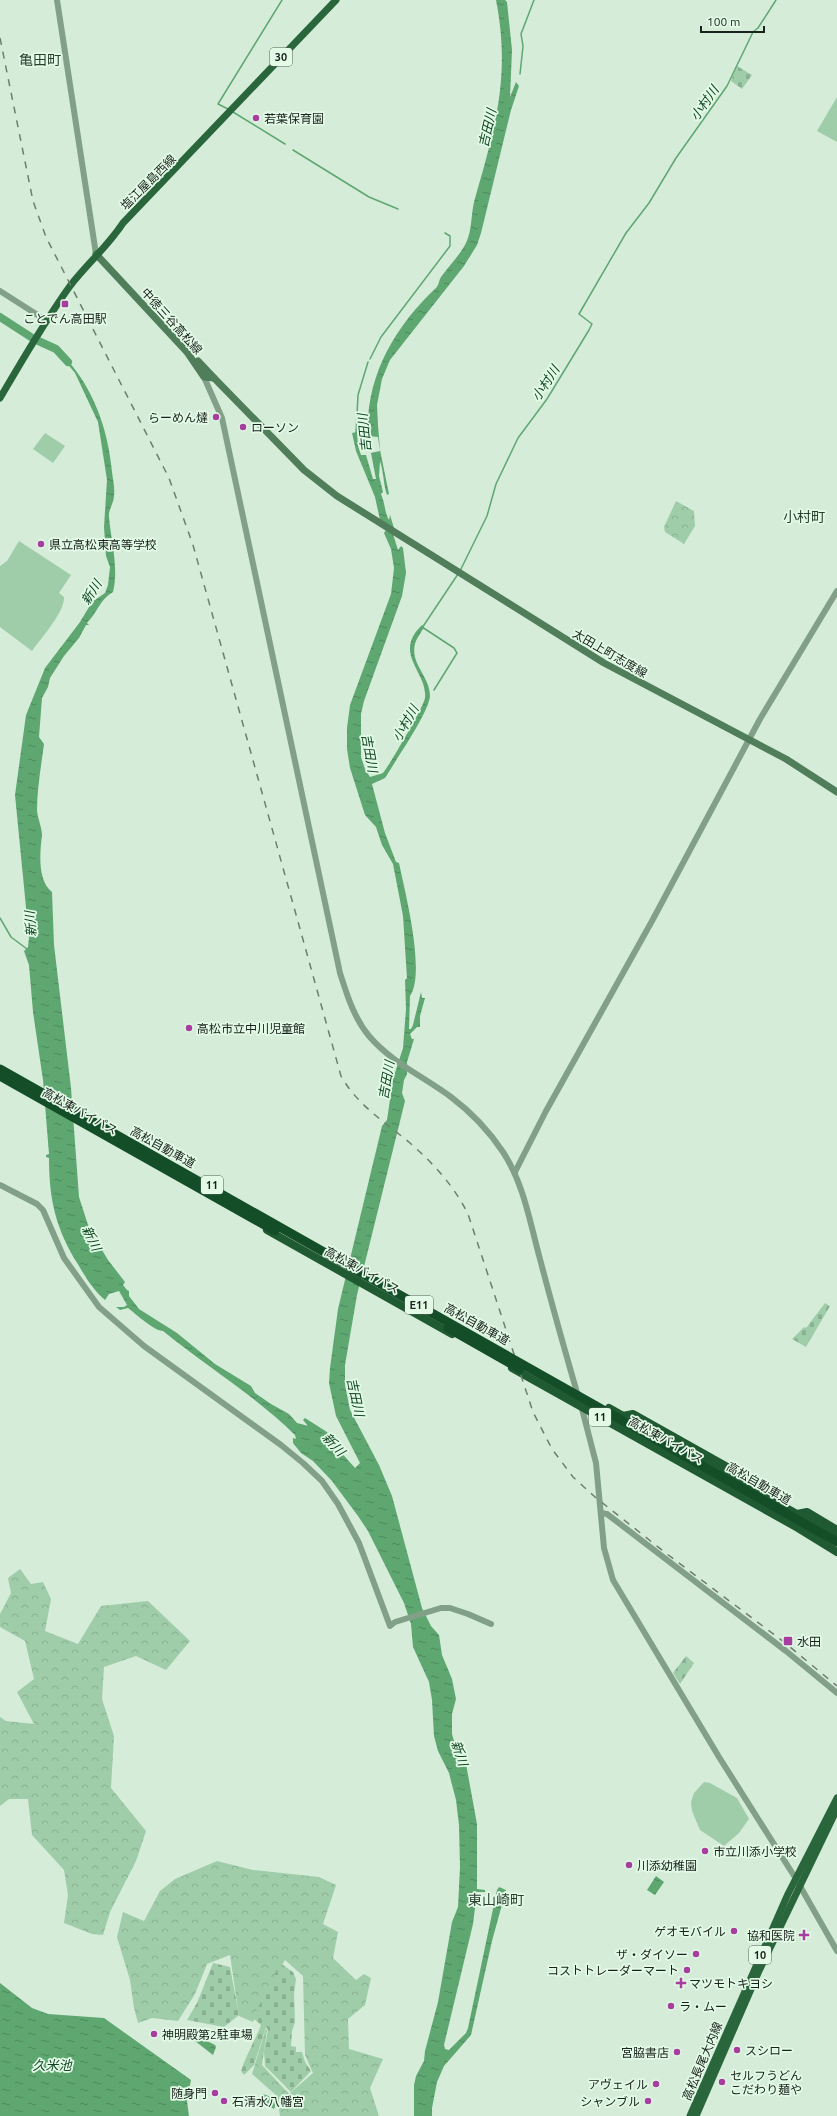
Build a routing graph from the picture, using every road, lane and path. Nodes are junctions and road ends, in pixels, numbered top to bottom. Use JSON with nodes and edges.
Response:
{"nodes":[{"id":1,"x":57,"y":0,"type":"edge"},
{"id":2,"x":336,"y":0,"type":"edge"},
{"id":3,"x":96,"y":254,"type":"junction"},
{"id":4,"x":0,"y":290,"type":"edge"},
{"id":5,"x":47,"y":322,"type":"junction"},
{"id":6,"x":186,"y":352,"type":"junction"},
{"id":7,"x":204,"y":377,"type":"junction"},
{"id":8,"x":214,"y":378,"type":"junction"},
{"id":9,"x":0,"y":398,"type":"edge"},
{"id":10,"x":837,"y":591,"type":"edge"},
{"id":11,"x":750,"y":739,"type":"junction"},
{"id":12,"x":837,"y":792,"type":"edge"},
{"id":13,"x":0,"y":1067,"type":"edge"},
{"id":14,"x":0,"y":1076,"type":"edge"},
{"id":15,"x":0,"y":1080,"type":"edge"},
{"id":16,"x":515,"y":1172,"type":"junction"},
{"id":17,"x":2,"y":1186,"type":"edge"},
{"id":18,"x":576,"y":1390,"type":"junction"},
{"id":19,"x":581,"y":1407,"type":"junction"},
{"id":20,"x":601,"y":1513,"type":"junction"},
{"id":21,"x":797,"y":1514,"type":"junction"},
{"id":22,"x":798,"y":1528,"type":"junction"},
{"id":23,"x":837,"y":1530,"type":"edge"},
{"id":24,"x":837,"y":1537,"type":"edge"},
{"id":25,"x":837,"y":1542,"type":"edge"},
{"id":26,"x":837,"y":1548,"type":"edge"},
{"id":27,"x":837,"y":1552,"type":"edge"},
{"id":28,"x":837,"y":1557,"type":"edge"},
{"id":29,"x":491,"y":1624,"type":"dead end"},
{"id":30,"x":837,"y":1693,"type":"edge"},
{"id":31,"x":837,"y":1798,"type":"edge"},
{"id":32,"x":837,"y":1809,"type":"edge"},
{"id":33,"x":796,"y":1879,"type":"junction"},
{"id":34,"x":800,"y":1886,"type":"junction"},
{"id":35,"x":837,"y":1951,"type":"edge"},
{"id":36,"x":690,"y":2116,"type":"edge"},
{"id":37,"x":696,"y":2116,"type":"edge"}],
"edges":[{"from":1,"to":3,"type":"street"},
{"from":2,"to":3,"type":"main road","name":"塩江屋島西線","number":"30"},
{"from":3,"to":5,"type":"main road","name":"塩江屋島西線","number":"30"},
{"from":3,"to":6,"type":"main road","name":"中徳三谷高松線"},
{"from":4,"to":5,"type":"street"},
{"from":5,"to":9,"type":"main road","name":"塩江屋島西線","number":"30"},
{"from":6,"to":7,"type":"main road","name":"中徳三谷高松線"},
{"from":6,"to":8,"type":"main road"},
{"from":7,"to":8,"type":"main road"},
{"from":7,"to":16,"type":"street"},
{"from":8,"to":11,"type":"main road","name":"太田上町志度線"},
{"from":10,"to":11,"type":"street"},
{"from":11,"to":12,"type":"main road","name":"太田上町志度線"},
{"from":11,"to":16,"type":"street"},
{"from":13,"to":18,"type":"highway","name":"高松東バイパス","number":"11"},
{"from":13,"to":25,"type":"highway","name":"高松自動車道","number":"E11","bridge":true},
{"from":14,"to":26,"type":"highway","name":"高松自動車道","number":"E11","bridge":true},
{"from":15,"to":19,"type":"highway","name":"高松東バイパス","number":"11"},
{"from":16,"to":18,"type":"street"},
{"from":17,"to":29,"type":"street"},
{"from":18,"to":19,"type":"street"},
{"from":18,"to":21,"type":"highway","name":"高松東バイパス","number":"11"},
{"from":19,"to":20,"type":"street"},
{"from":19,"to":22,"type":"highway","name":"高松東バイパス","number":"11"},
{"from":20,"to":30,"type":"street"},
{"from":20,"to":33,"type":"street"},
{"from":21,"to":23,"type":"highway"},
{"from":21,"to":24,"type":"highway","name":"高松東バイパス","number":"11"},
{"from":22,"to":27,"type":"highway","name":"高松東バイパス","number":"11"},
{"from":22,"to":28,"type":"highway"},
{"from":31,"to":33,"type":"main road","name":"高松長尾大内線","number":"10"},
{"from":32,"to":34,"type":"main road","name":"高松長尾大内線","number":"10"},
{"from":33,"to":34,"type":"street"},
{"from":33,"to":36,"type":"main road","name":"高松長尾大内線","number":"10"},
{"from":34,"to":35,"type":"street"},
{"from":34,"to":37,"type":"main road","name":"高松長尾大内線","number":"10"}]}
